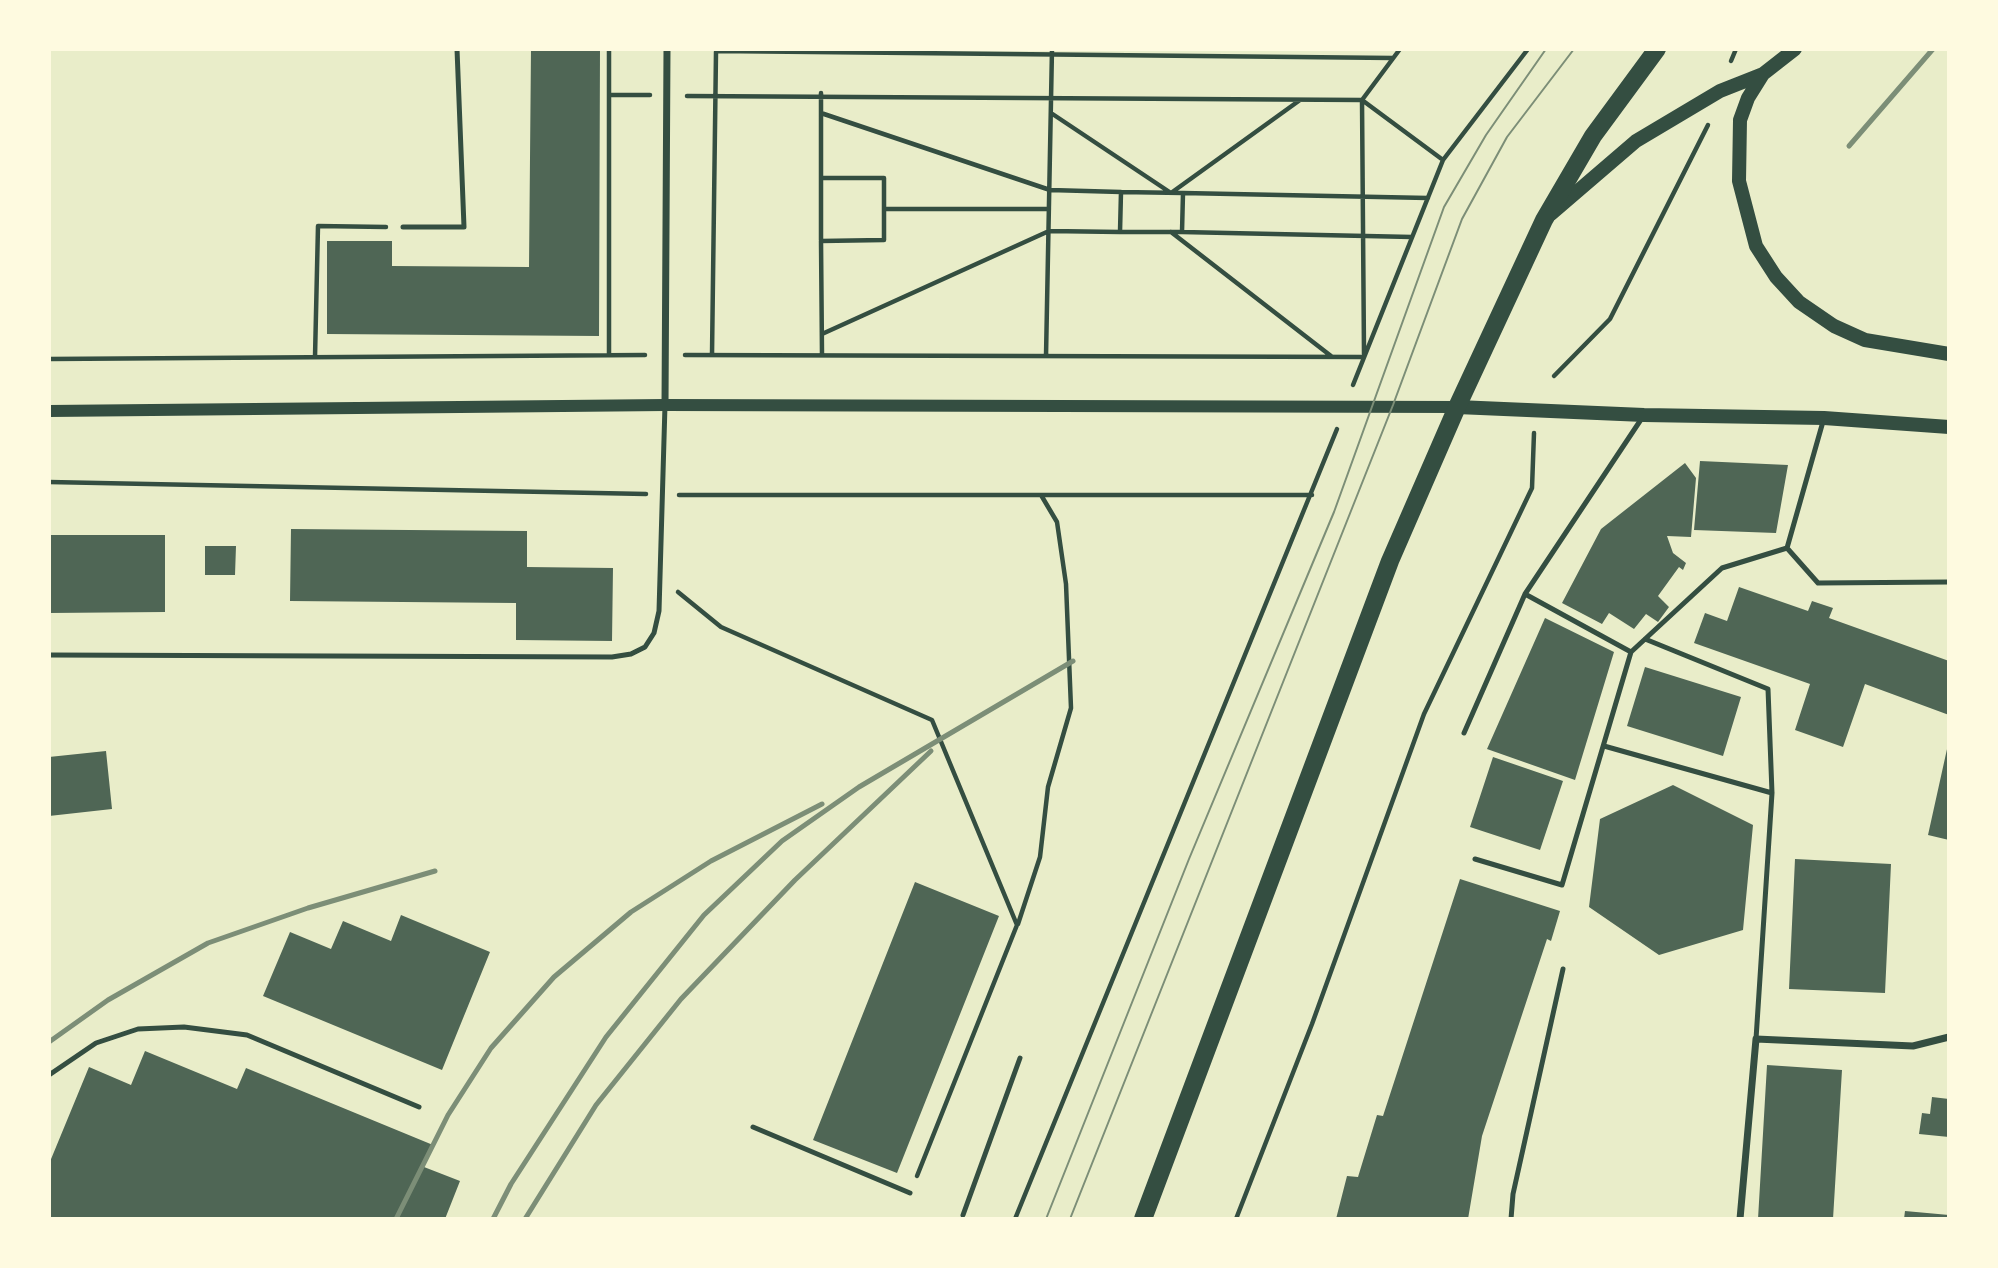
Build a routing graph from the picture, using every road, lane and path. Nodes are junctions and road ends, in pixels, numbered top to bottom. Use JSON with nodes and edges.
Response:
{"nodes":[{"id":1,"x":457,"y":49,"type":"edge"},
{"id":2,"x":609,"y":49,"type":"edge"},
{"id":3,"x":667,"y":49,"type":"edge"},
{"id":4,"x":1400,"y":49,"type":"edge"},
{"id":5,"x":1528,"y":49,"type":"edge"},
{"id":6,"x":1657,"y":49,"type":"edge"},
{"id":7,"x":1736,"y":49,"type":"edge"},
{"id":8,"x":1795,"y":49,"type":"edge"},
{"id":9,"x":716,"y":50,"type":"edge"},
{"id":10,"x":1052,"y":52,"type":"edge"},
{"id":11,"x":1393,"y":58,"type":"junction"},
{"id":12,"x":1763,"y":74,"type":"junction"},
{"id":13,"x":1720,"y":91,"type":"junction"},
{"id":14,"x":821,"y":94,"type":"junction"},
{"id":15,"x":609,"y":95,"type":"junction"},
{"id":16,"x":667,"y":96,"type":"junction"},
{"id":17,"x":714,"y":96,"type":"junction"},
{"id":18,"x":1051,"y":98,"type":"junction"},
{"id":19,"x":1301,"y":100,"type":"junction"},
{"id":20,"x":1362,"y":100,"type":"junction"},
{"id":21,"x":821,"y":113,"type":"junction"},
{"id":22,"x":1051,"y":113,"type":"junction"},
{"id":23,"x":1443,"y":160,"type":"junction"},
{"id":24,"x":821,"y":178,"type":"junction"},
{"id":25,"x":1049,"y":190,"type":"junction"},
{"id":26,"x":1121,"y":192,"type":"junction"},
{"id":27,"x":1171,"y":192,"type":"junction"},
{"id":28,"x":1183,"y":193,"type":"junction"},
{"id":29,"x":1362,"y":197,"type":"junction"},
{"id":30,"x":1428,"y":198,"type":"junction"},
{"id":31,"x":884,"y":209,"type":"junction"},
{"id":32,"x":1049,"y":209,"type":"junction"},
{"id":33,"x":1544,"y":220,"type":"junction"},
{"id":34,"x":403,"y":228,"type":"joint"},
{"id":35,"x":1049,"y":231,"type":"junction"},
{"id":36,"x":1120,"y":232,"type":"junction"},
{"id":37,"x":1171,"y":232,"type":"junction"},
{"id":38,"x":1182,"y":232,"type":"junction"},
{"id":39,"x":1363,"y":236,"type":"junction"},
{"id":40,"x":1412,"y":237,"type":"junction"},
{"id":41,"x":821,"y":241,"type":"junction"},
{"id":42,"x":822,"y":334,"type":"junction"},
{"id":43,"x":665,"y":354,"type":"junction"},
{"id":44,"x":1949,"y":354,"type":"edge"},
{"id":45,"x":609,"y":355,"type":"junction"},
{"id":46,"x":712,"y":355,"type":"junction"},
{"id":47,"x":822,"y":355,"type":"junction"},
{"id":48,"x":1046,"y":356,"type":"junction"},
{"id":49,"x":316,"y":357,"type":"junction"},
{"id":50,"x":1332,"y":357,"type":"junction"},
{"id":51,"x":1364,"y":357,"type":"junction"},
{"id":52,"x":49,"y":359,"type":"edge"},
{"id":53,"x":1554,"y":376,"type":"dead end"},
{"id":54,"x":665,"y":405,"type":"junction"},
{"id":55,"x":1457,"y":407,"type":"junction"},
{"id":56,"x":49,"y":411,"type":"edge"},
{"id":57,"x":1644,"y":415,"type":"junction"},
{"id":58,"x":1824,"y":418,"type":"junction"},
{"id":59,"x":1949,"y":427,"type":"edge"},
{"id":60,"x":1534,"y":433,"type":"dead end"},
{"id":61,"x":1329,"y":454,"type":"dead end"},
{"id":62,"x":49,"y":482,"type":"edge"},
{"id":63,"x":663,"y":495,"type":"junction"},
{"id":64,"x":1041,"y":495,"type":"junction"},
{"id":65,"x":1312,"y":495,"type":"junction"},
{"id":66,"x":1787,"y":548,"type":"junction"},
{"id":67,"x":660,"y":577,"type":"junction"},
{"id":68,"x":1949,"y":582,"type":"edge"},
{"id":69,"x":1525,"y":594,"type":"junction"},
{"id":70,"x":1645,"y":639,"type":"junction"},
{"id":71,"x":1632,"y":652,"type":"junction"},
{"id":72,"x":49,"y":655,"type":"edge"},
{"id":73,"x":1464,"y":733,"type":"dead end"},
{"id":74,"x":1604,"y":746,"type":"junction"},
{"id":75,"x":1772,"y":793,"type":"junction"},
{"id":76,"x":1475,"y":859,"type":"dead end"},
{"id":77,"x":1017,"y":925,"type":"junction"},
{"id":78,"x":1563,"y":969,"type":"dead end"},
{"id":79,"x":1949,"y":1037,"type":"edge"},
{"id":80,"x":1756,"y":1039,"type":"junction"},
{"id":81,"x":1020,"y":1058,"type":"dead end"},
{"id":82,"x":49,"y":1075,"type":"edge"},
{"id":83,"x":419,"y":1107,"type":"dead end"},
{"id":84,"x":753,"y":1127,"type":"dead end"},
{"id":85,"x":910,"y":1193,"type":"joint"},
{"id":86,"x":963,"y":1215,"type":"dead end"},
{"id":87,"x":1015,"y":1219,"type":"edge"},
{"id":88,"x":1143,"y":1219,"type":"edge"},
{"id":89,"x":1236,"y":1219,"type":"edge"},
{"id":90,"x":1511,"y":1219,"type":"edge"},
{"id":91,"x":1740,"y":1219,"type":"edge"}],
"edges":[{"from":1,"to":34,"type":"lane"},
{"from":2,"to":15,"type":"path"},
{"from":3,"to":16,"type":"street"},
{"from":4,"to":11,"type":"path"},
{"from":5,"to":23,"type":"path"},
{"from":6,"to":33,"type":"main road"},
{"from":7,"to":13,"type":"path"},
{"from":8,"to":12,"type":"main road"},
{"from":9,"to":10,"type":"path"},
{"from":9,"to":17,"type":"path"},
{"from":10,"to":11,"type":"path"},
{"from":10,"to":18,"type":"path"},
{"from":11,"to":20,"type":"path"},
{"from":12,"to":13,"type":"main road"},
{"from":12,"to":44,"type":"main road"},
{"from":13,"to":33,"type":"main road"},
{"from":13,"to":53,"type":"path"},
{"from":14,"to":17,"type":"path"},
{"from":14,"to":18,"type":"path"},
{"from":14,"to":21,"type":"path"},
{"from":15,"to":16,"type":"path"},
{"from":15,"to":45,"type":"path"},
{"from":16,"to":17,"type":"path"},
{"from":16,"to":43,"type":"street"},
{"from":17,"to":46,"type":"path"},
{"from":18,"to":19,"type":"path"},
{"from":18,"to":22,"type":"path"},
{"from":19,"to":20,"type":"path"},
{"from":19,"to":27,"type":"path"},
{"from":20,"to":23,"type":"path"},
{"from":20,"to":29,"type":"path"},
{"from":21,"to":24,"type":"path"},
{"from":21,"to":25,"type":"path"},
{"from":22,"to":25,"type":"path"},
{"from":22,"to":27,"type":"path"},
{"from":23,"to":30,"type":"path"},
{"from":24,"to":31,"type":"path"},
{"from":24,"to":41,"type":"path"},
{"from":25,"to":26,"type":"path"},
{"from":25,"to":32,"type":"path"},
{"from":26,"to":27,"type":"path"},
{"from":26,"to":36,"type":"path"},
{"from":27,"to":28,"type":"path"},
{"from":28,"to":29,"type":"path"},
{"from":28,"to":38,"type":"path"},
{"from":29,"to":30,"type":"path"},
{"from":29,"to":39,"type":"path"},
{"from":30,"to":40,"type":"path"},
{"from":31,"to":32,"type":"path"},
{"from":31,"to":41,"type":"path"},
{"from":32,"to":35,"type":"path"},
{"from":33,"to":55,"type":"main road"},
{"from":34,"to":49,"type":"path"},
{"from":35,"to":36,"type":"path"},
{"from":35,"to":42,"type":"path"},
{"from":35,"to":48,"type":"path"},
{"from":36,"to":37,"type":"path"},
{"from":37,"to":38,"type":"path"},
{"from":37,"to":50,"type":"path"},
{"from":38,"to":39,"type":"path"},
{"from":39,"to":40,"type":"path"},
{"from":39,"to":51,"type":"path"},
{"from":40,"to":51,"type":"path"},
{"from":41,"to":42,"type":"path"},
{"from":42,"to":47,"type":"path"},
{"from":43,"to":45,"type":"path"},
{"from":43,"to":46,"type":"path"},
{"from":43,"to":54,"type":"street"},
{"from":45,"to":49,"type":"path"},
{"from":46,"to":47,"type":"path"},
{"from":47,"to":48,"type":"path"},
{"from":48,"to":50,"type":"path"},
{"from":49,"to":52,"type":"path"},
{"from":50,"to":51,"type":"path"},
{"from":54,"to":55,"type":"street"},
{"from":54,"to":56,"type":"street"},
{"from":54,"to":63,"type":"lane"},
{"from":55,"to":57,"type":"main road"},
{"from":55,"to":88,"type":"main road"},
{"from":57,"to":58,"type":"main road"},
{"from":57,"to":69,"type":"lane"},
{"from":58,"to":59,"type":"main road"},
{"from":58,"to":66,"type":"lane"},
{"from":60,"to":89,"type":"path"},
{"from":61,"to":65,"type":"path"},
{"from":62,"to":63,"type":"path"},
{"from":63,"to":64,"type":"path"},
{"from":63,"to":67,"type":"lane"},
{"from":64,"to":65,"type":"path"},
{"from":64,"to":77,"type":"path"},
{"from":65,"to":87,"type":"path"},
{"from":66,"to":68,"type":"lane"},
{"from":66,"to":70,"type":"lane"},
{"from":67,"to":72,"type":"lane"},
{"from":67,"to":77,"type":"path"},
{"from":69,"to":71,"type":"lane"},
{"from":69,"to":73,"type":"lane"},
{"from":70,"to":71,"type":"lane"},
{"from":70,"to":75,"type":"lane"},
{"from":71,"to":74,"type":"lane"},
{"from":74,"to":75,"type":"lane"},
{"from":74,"to":76,"type":"lane"},
{"from":75,"to":80,"type":"lane"},
{"from":77,"to":85,"type":"path"},
{"from":78,"to":90,"type":"lane"},
{"from":79,"to":80,"type":"street"},
{"from":80,"to":91,"type":"street"},
{"from":81,"to":86,"type":"lane"},
{"from":82,"to":83,"type":"lane"},
{"from":84,"to":85,"type":"lane"}]}
